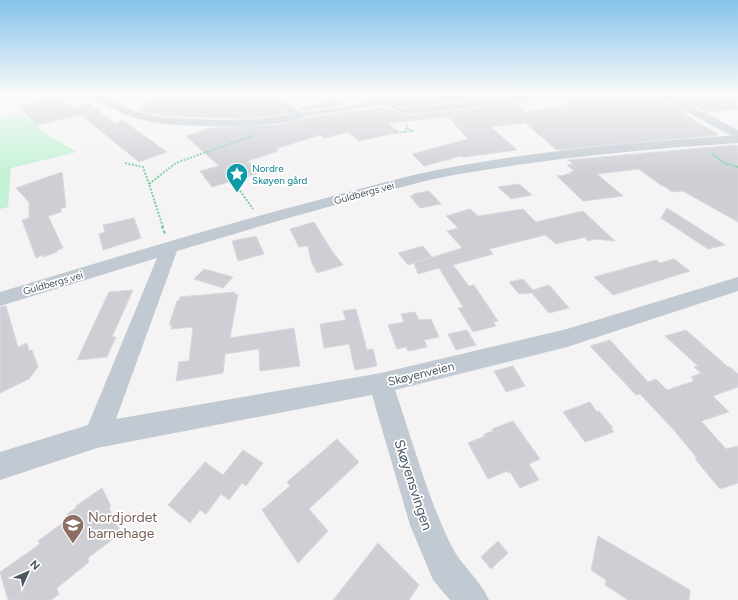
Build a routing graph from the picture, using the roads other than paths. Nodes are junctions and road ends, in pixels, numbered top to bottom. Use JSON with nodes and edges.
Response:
{"nodes":[{"id":1,"x":179,"y":121,"type":"edge"},
{"id":2,"x":266,"y":121,"type":"edge"},
{"id":3,"x":712,"y":121,"type":"edge"},
{"id":4,"x":738,"y":135,"type":"edge"},
{"id":5,"x":738,"y":139,"type":"edge"},
{"id":6,"x":169,"y":249,"type":"junction"},
{"id":7,"x":738,"y":284,"type":"edge"},
{"id":8,"x":0,"y":299,"type":"edge"},
{"id":9,"x":381,"y":383,"type":"junction"},
{"id":10,"x":97,"y":435,"type":"junction"},
{"id":11,"x":0,"y":466,"type":"edge"},
{"id":12,"x":472,"y":600,"type":"edge"}],
"edges":[{"from":1,"to":2,"type":"street"},
{"from":3,"to":4,"type":"street"},
{"from":5,"to":6,"type":"street","name":"Guldbergs vei"},
{"from":6,"to":8,"type":"street","name":"Guldbergs vei"},
{"from":6,"to":10,"type":"street"},
{"from":7,"to":9,"type":"street","name":"Skøyenveien"},
{"from":9,"to":10,"type":"street","name":"Skøyenveien"},
{"from":9,"to":12,"type":"street","name":"Skøyensvingen"},
{"from":10,"to":11,"type":"street","name":"Skøyenveien"}]}
